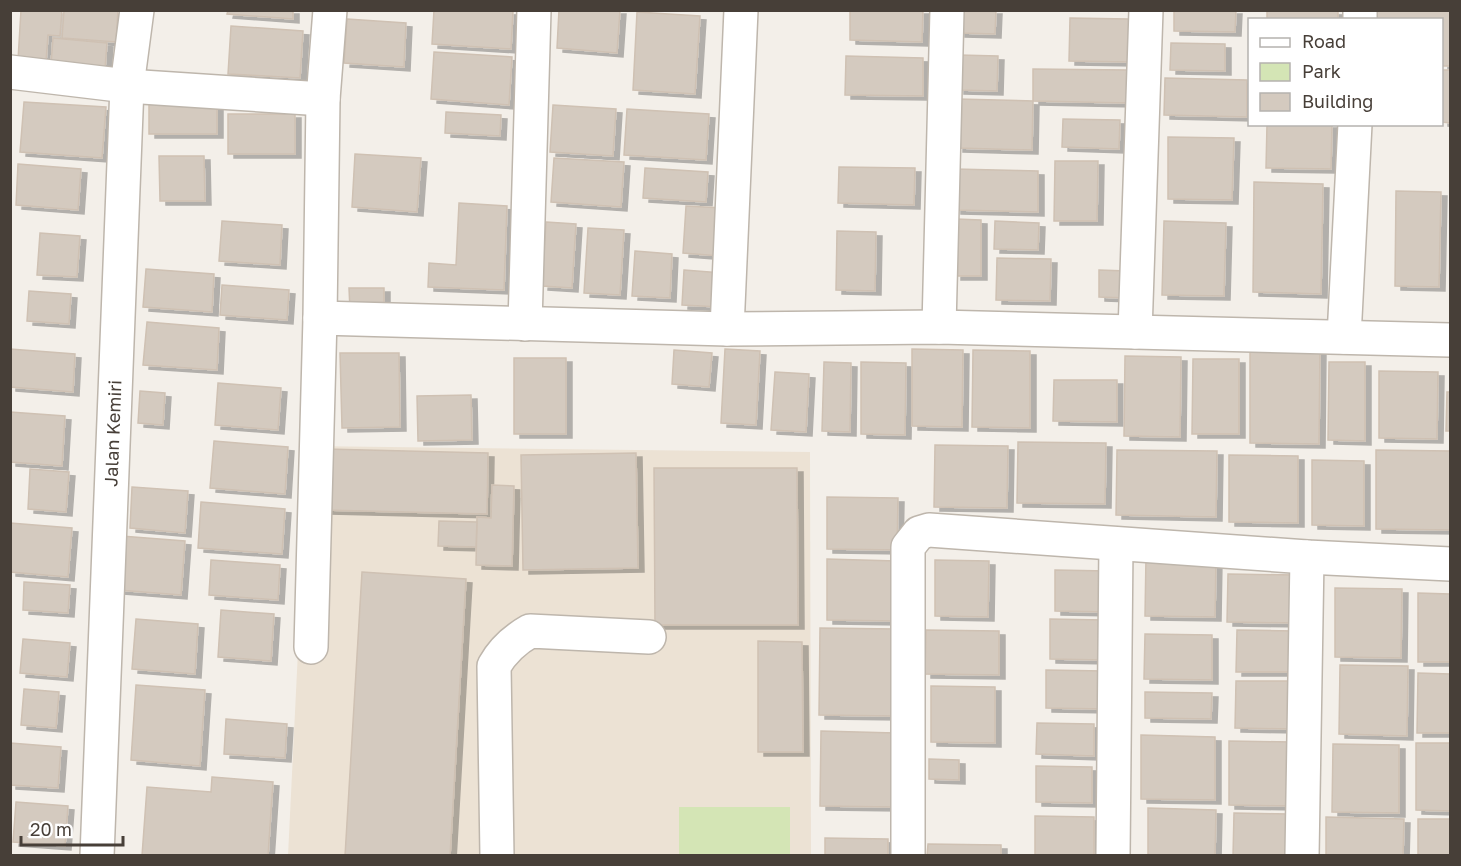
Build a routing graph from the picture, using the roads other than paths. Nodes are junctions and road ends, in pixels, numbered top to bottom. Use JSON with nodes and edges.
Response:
{"nodes":[{"id":1,"x":137,"y":10,"type":"edge"},
{"id":2,"x":330,"y":10,"type":"edge"},
{"id":3,"x":534,"y":10,"type":"edge"},
{"id":4,"x":741,"y":10,"type":"edge"},
{"id":5,"x":947,"y":10,"type":"edge"},
{"id":6,"x":1146,"y":10,"type":"edge"},
{"id":7,"x":10,"y":72,"type":"edge"},
{"id":8,"x":127,"y":86,"type":"junction"},
{"id":9,"x":323,"y":99,"type":"junction"},
{"id":10,"x":1355,"y":126,"type":"edge"},
{"id":11,"x":320,"y":318,"type":"junction"},
{"id":12,"x":525,"y":324,"type":"junction"},
{"id":13,"x":939,"y":327,"type":"junction"},
{"id":14,"x":727,"y":329,"type":"junction"},
{"id":15,"x":1135,"y":332,"type":"junction"},
{"id":16,"x":1344,"y":337,"type":"junction"},
{"id":17,"x":1450,"y":340,"type":"edge"},
{"id":18,"x":1116,"y":544,"type":"junction"},
{"id":19,"x":1307,"y":557,"type":"junction"},
{"id":20,"x":1450,"y":564,"type":"edge"},
{"id":21,"x":649,"y":638,"type":"dead end"},
{"id":22,"x":311,"y":647,"type":"dead end"},
{"id":23,"x":97,"y":855,"type":"edge"},
{"id":24,"x":497,"y":855,"type":"edge"},
{"id":25,"x":908,"y":855,"type":"edge"},
{"id":26,"x":1113,"y":855,"type":"edge"},
{"id":27,"x":1302,"y":855,"type":"edge"}],
"edges":[{"from":1,"to":8,"type":"street","name":"Jalan Kemiri"},
{"from":2,"to":9,"type":"street"},
{"from":3,"to":12,"type":"street"},
{"from":4,"to":14,"type":"street"},
{"from":5,"to":13,"type":"street"},
{"from":6,"to":15,"type":"street"},
{"from":7,"to":8,"type":"street"},
{"from":8,"to":9,"type":"street"},
{"from":8,"to":23,"type":"street","name":"Jalan Kemiri"},
{"from":9,"to":11,"type":"street"},
{"from":10,"to":16,"type":"street"},
{"from":11,"to":12,"type":"street"},
{"from":11,"to":22,"type":"street"},
{"from":12,"to":14,"type":"street"},
{"from":13,"to":14,"type":"street"},
{"from":13,"to":15,"type":"street"},
{"from":15,"to":16,"type":"street"},
{"from":16,"to":17,"type":"street"},
{"from":18,"to":19,"type":"street"},
{"from":18,"to":25,"type":"street"},
{"from":18,"to":26,"type":"street"},
{"from":19,"to":20,"type":"street"},
{"from":19,"to":27,"type":"street"},
{"from":21,"to":24,"type":"street"}]}
